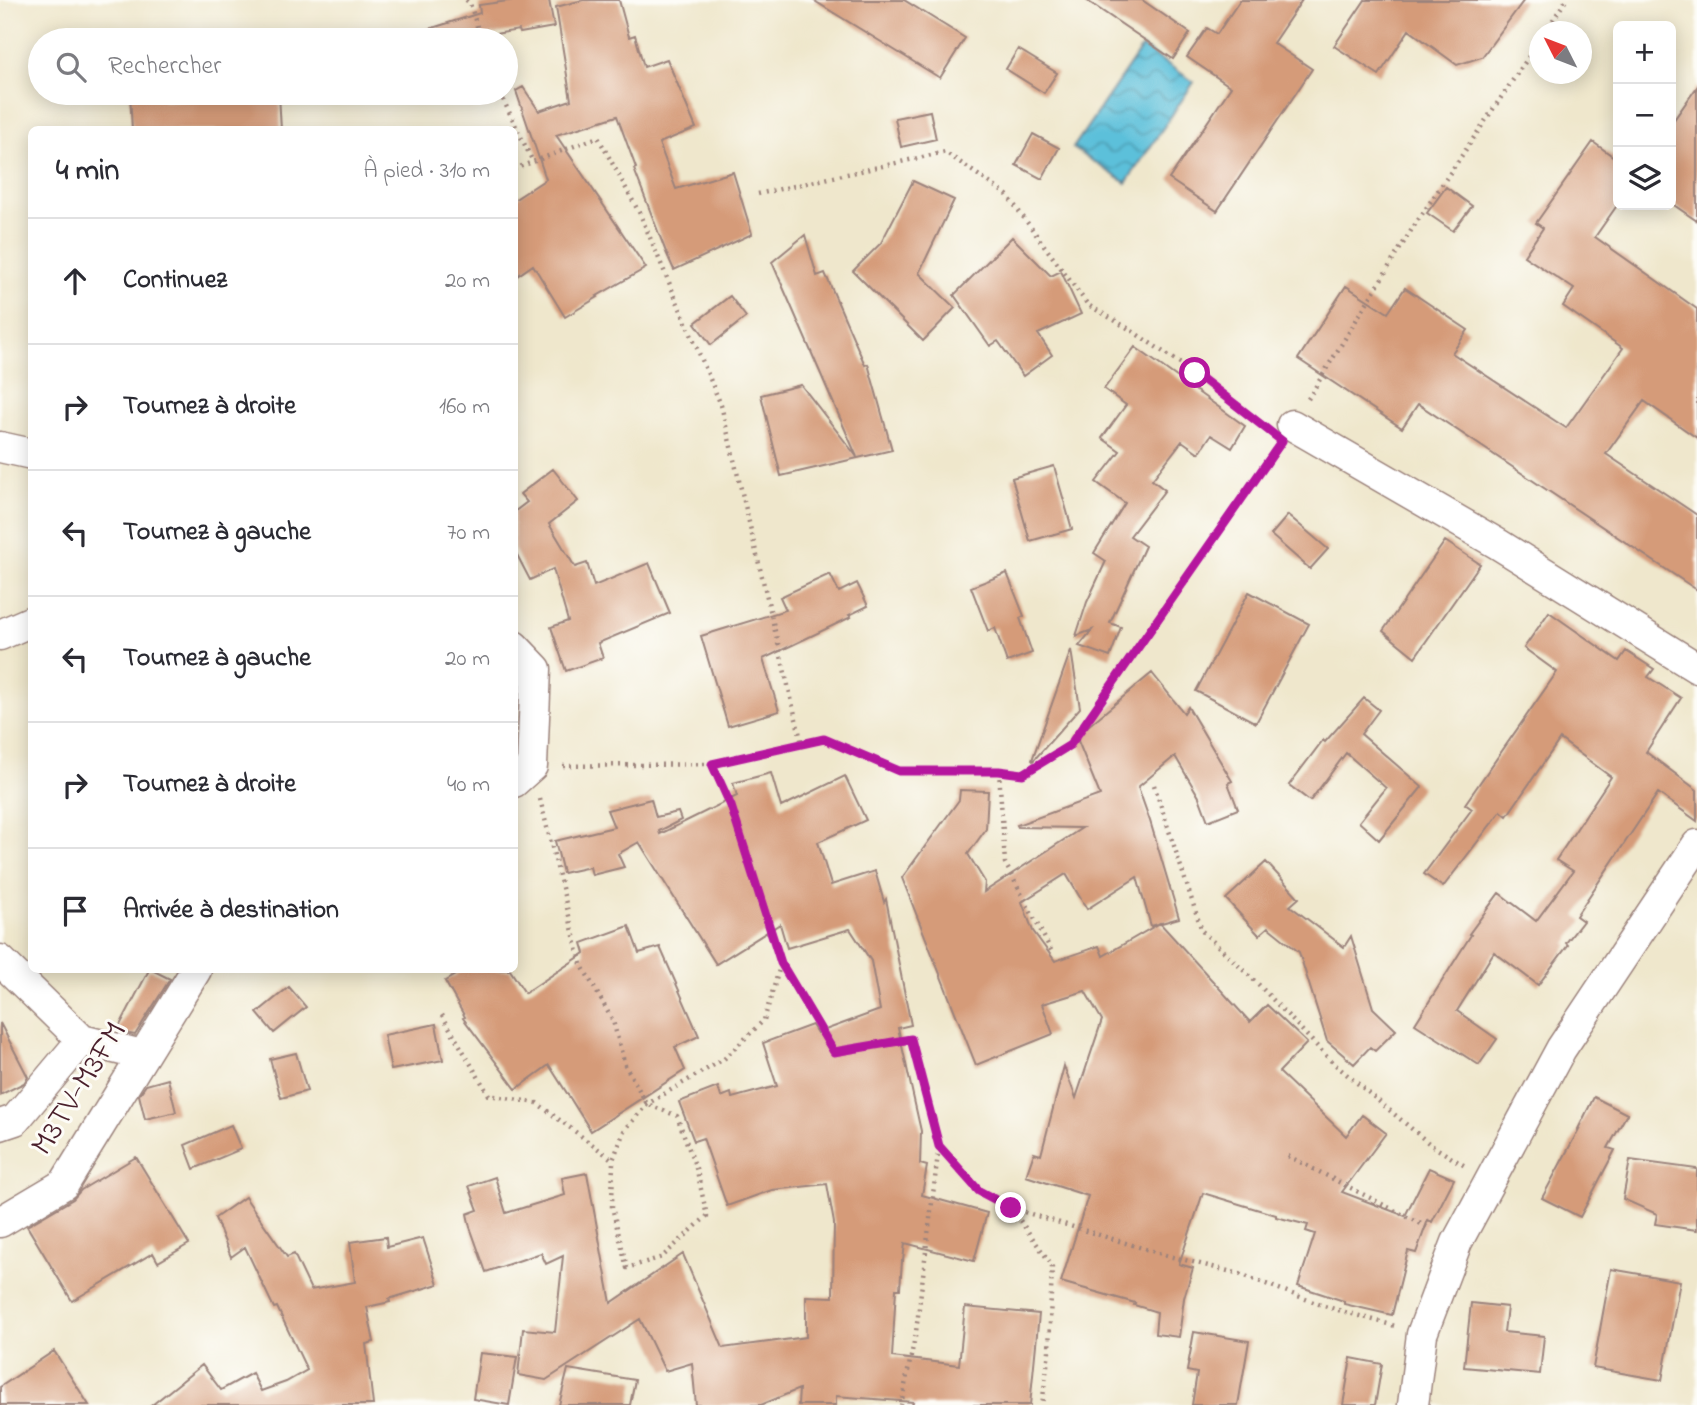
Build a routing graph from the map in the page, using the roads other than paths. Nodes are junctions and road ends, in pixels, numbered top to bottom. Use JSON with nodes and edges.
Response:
{"nodes":[{"id":1,"x":1287,"y":433,"type":"road end"},
{"id":2,"x":0,"y":447,"type":"edge"},
{"id":3,"x":28,"y":453,"type":"edge"},
{"id":4,"x":28,"y":623,"type":"edge"},
{"id":5,"x":0,"y":635,"type":"edge"},
{"id":6,"x":518,"y":650,"type":"edge"},
{"id":7,"x":1697,"y":668,"type":"edge"},
{"id":8,"x":523,"y":774,"type":"edge"},
{"id":9,"x":1697,"y":845,"type":"edge"},
{"id":10,"x":0,"y":960,"type":"edge"},
{"id":11,"x":194,"y":973,"type":"edge"},
{"id":12,"x":82,"y":1040,"type":"junction"},
{"id":13,"x":142,"y":1055,"type":"junction"},
{"id":14,"x":0,"y":1125,"type":"edge"},
{"id":15,"x":0,"y":1222,"type":"edge"},
{"id":16,"x":1413,"y":1405,"type":"edge"}],
"edges":[{"from":1,"to":7,"type":"street"},
{"from":2,"to":3,"type":"street"},
{"from":4,"to":5,"type":"street"},
{"from":6,"to":8,"type":"street"},
{"from":9,"to":16,"type":"street"},
{"from":10,"to":12,"type":"street"},
{"from":11,"to":13,"type":"street","name":"M3TV-M3FM"},
{"from":12,"to":13,"type":"street"},
{"from":12,"to":14,"type":"street"},
{"from":13,"to":15,"type":"street","name":"M3TV-M3FM"}]}
